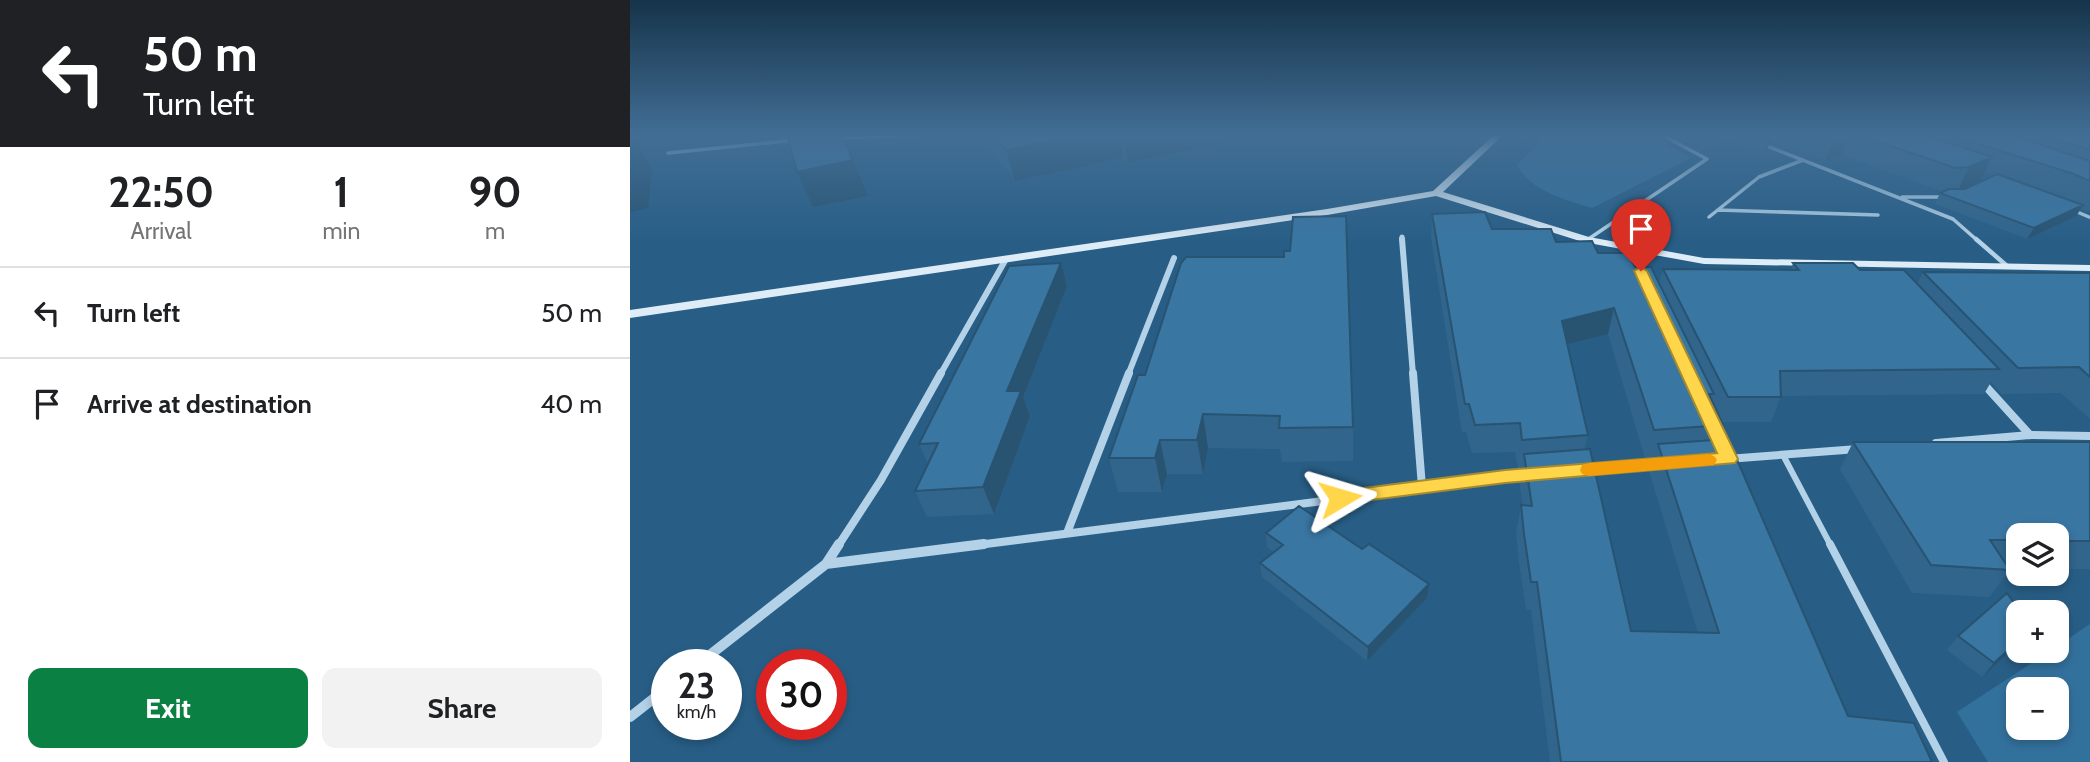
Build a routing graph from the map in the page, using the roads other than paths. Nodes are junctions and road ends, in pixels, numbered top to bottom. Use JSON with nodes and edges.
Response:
{"nodes":[{"id":1,"x":1460,"y":171,"type":"edge"},
{"id":2,"x":1690,"y":171,"type":"edge"},
{"id":3,"x":1776,"y":171,"type":"edge"},
{"id":4,"x":1830,"y":171,"type":"edge"},
{"id":5,"x":1436,"y":193,"type":"junction"},
{"id":6,"x":1946,"y":197,"type":"edge"},
{"id":7,"x":1899,"y":198,"type":"junction"},
{"id":8,"x":2067,"y":207,"type":"edge"},
{"id":9,"x":1718,"y":210,"type":"junction"},
{"id":10,"x":1878,"y":215,"type":"dead end"},
{"id":11,"x":1709,"y":218,"type":"dead end"},
{"id":12,"x":2089,"y":218,"type":"edge"},
{"id":13,"x":1402,"y":237,"type":"dead end"},
{"id":14,"x":1587,"y":240,"type":"junction"},
{"id":15,"x":1174,"y":258,"type":"dead end"},
{"id":16,"x":1006,"y":260,"type":"junction"},
{"id":17,"x":2007,"y":266,"type":"junction"},
{"id":18,"x":2090,"y":268,"type":"edge"},
{"id":19,"x":630,"y":314,"type":"edge"},
{"id":20,"x":1976,"y":376,"type":"edge"},
{"id":21,"x":2029,"y":435,"type":"junction"},
{"id":22,"x":2090,"y":436,"type":"edge"},
{"id":23,"x":1920,"y":444,"type":"edge"},
{"id":24,"x":1723,"y":446,"type":"edge"},
{"id":25,"x":1865,"y":448,"type":"edge"},
{"id":26,"x":1782,"y":455,"type":"junction"},
{"id":27,"x":1729,"y":459,"type":"junction"},
{"id":28,"x":1716,"y":460,"type":"edge"},
{"id":29,"x":1663,"y":464,"type":"edge"},
{"id":30,"x":1571,"y":471,"type":"edge"},
{"id":31,"x":1531,"y":474,"type":"edge"},
{"id":32,"x":1422,"y":487,"type":"junction"},
{"id":33,"x":1067,"y":533,"type":"junction"},
{"id":34,"x":826,"y":564,"type":"junction"},
{"id":35,"x":717,"y":649,"type":"edge"},
{"id":36,"x":651,"y":701,"type":"edge"},
{"id":37,"x":630,"y":717,"type":"edge"},
{"id":38,"x":1944,"y":762,"type":"edge"}],
"edges":[{"from":1,"to":5,"type":"street"},
{"from":2,"to":14,"type":"lane"},
{"from":3,"to":9,"type":"lane"},
{"from":4,"to":7,"type":"lane"},
{"from":5,"to":14,"type":"street"},
{"from":5,"to":16,"type":"street"},
{"from":6,"to":7,"type":"lane"},
{"from":7,"to":17,"type":"lane"},
{"from":8,"to":12,"type":"lane"},
{"from":9,"to":10,"type":"lane"},
{"from":9,"to":11,"type":"lane"},
{"from":13,"to":32,"type":"street"},
{"from":14,"to":17,"type":"street"},
{"from":15,"to":33,"type":"street"},
{"from":16,"to":19,"type":"street"},
{"from":16,"to":34,"type":"street"},
{"from":17,"to":18,"type":"street"},
{"from":20,"to":21,"type":"street"},
{"from":21,"to":22,"type":"street"},
{"from":21,"to":23,"type":"street"},
{"from":24,"to":27,"type":"street"},
{"from":25,"to":26,"type":"street"},
{"from":26,"to":27,"type":"street"},
{"from":26,"to":38,"type":"lane"},
{"from":27,"to":28,"type":"street"},
{"from":29,"to":30,"type":"street"},
{"from":31,"to":32,"type":"street"},
{"from":32,"to":33,"type":"street"},
{"from":33,"to":34,"type":"street"},
{"from":34,"to":35,"type":"street"},
{"from":36,"to":37,"type":"street"}]}
